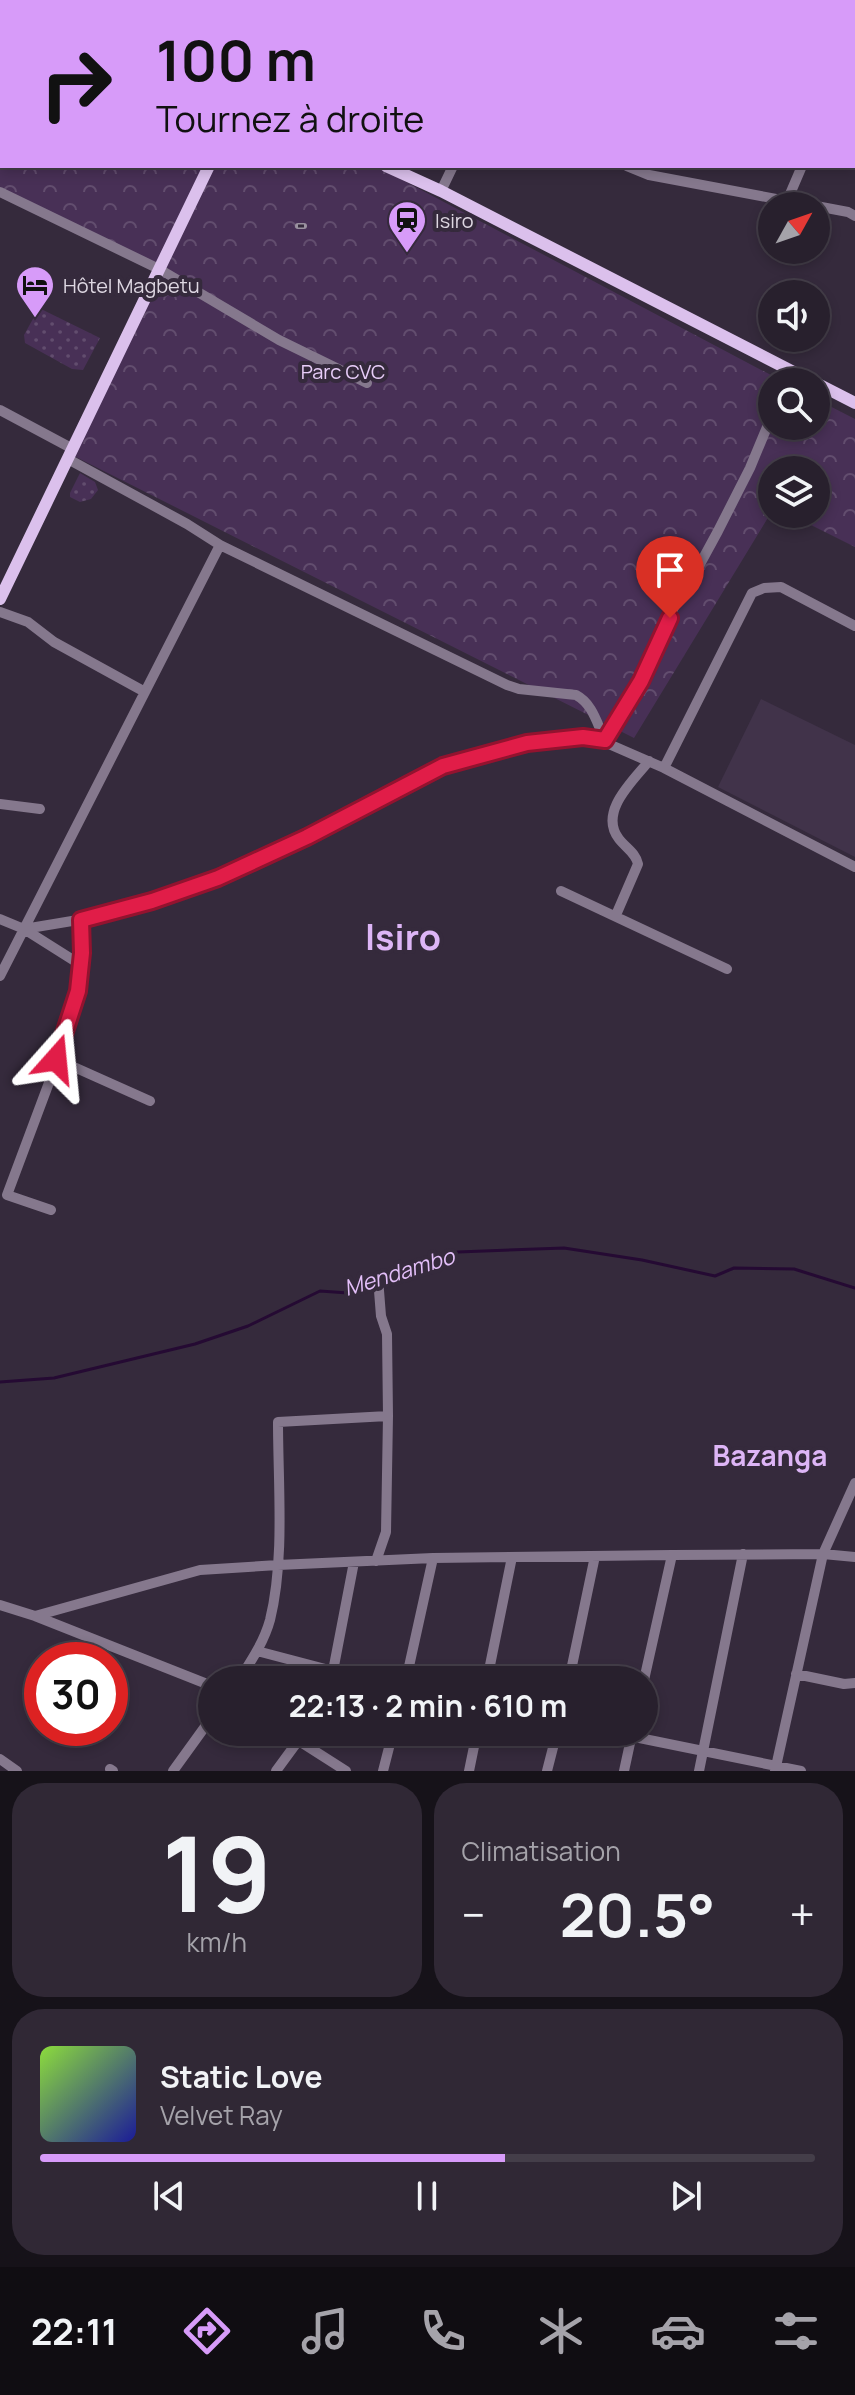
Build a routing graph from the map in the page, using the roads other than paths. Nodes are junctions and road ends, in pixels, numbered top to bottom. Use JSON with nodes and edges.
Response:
{"nodes":[{"id":1,"x":208,"y":168,"type":"edge"},
{"id":2,"x":390,"y":168,"type":"edge"},
{"id":3,"x":452,"y":168,"type":"edge"},
{"id":4,"x":632,"y":168,"type":"edge"},
{"id":5,"x":801,"y":168,"type":"edge"},
{"id":6,"x":441,"y":191,"type":"junction"},
{"id":7,"x":0,"y":192,"type":"edge"},
{"id":8,"x":791,"y":192,"type":"edge"},
{"id":9,"x":758,"y":196,"type":"edge"},
{"id":10,"x":830,"y":209,"type":"edge"},
{"id":11,"x":855,"y":216,"type":"edge"},
{"id":12,"x":159,"y":269,"type":"junction"},
{"id":13,"x":774,"y":368,"type":"edge"},
{"id":14,"x":367,"y":383,"type":"dead end"},
{"id":15,"x":830,"y":390,"type":"edge"},
{"id":16,"x":855,"y":403,"type":"edge"},
{"id":17,"x":0,"y":410,"type":"edge"},
{"id":18,"x":762,"y":440,"type":"edge"},
{"id":19,"x":71,"y":454,"type":"junction"},
{"id":20,"x":220,"y":545,"type":"junction"},
{"id":21,"x":0,"y":599,"type":"edge"},
{"id":22,"x":0,"y":612,"type":"edge"},
{"id":23,"x":855,"y":626,"type":"edge"},
{"id":24,"x":145,"y":692,"type":"junction"},
{"id":25,"x":605,"y":740,"type":"junction"},
{"id":26,"x":649,"y":761,"type":"junction"},
{"id":27,"x":664,"y":768,"type":"junction"},
{"id":28,"x":0,"y":804,"type":"edge"},
{"id":29,"x":40,"y":809,"type":"dead end"},
{"id":30,"x":855,"y":867,"type":"edge"},
{"id":31,"x":561,"y":891,"type":"dead end"},
{"id":32,"x":616,"y":915,"type":"junction"},
{"id":33,"x":0,"y":919,"type":"edge"},
{"id":34,"x":81,"y":920,"type":"junction"},
{"id":35,"x":24,"y":929,"type":"junction"},
{"id":36,"x":81,"y":965,"type":"junction"},
{"id":37,"x":727,"y":969,"type":"dead end"},
{"id":38,"x":0,"y":976,"type":"edge"},
{"id":39,"x":56,"y":1059,"type":"junction"},
{"id":40,"x":150,"y":1101,"type":"dead end"},
{"id":41,"x":51,"y":1210,"type":"dead end"},
{"id":42,"x":378,"y":1278,"type":"dead end"},
{"id":43,"x":388,"y":1416,"type":"junction"},
{"id":44,"x":855,"y":1483,"type":"edge"},
{"id":45,"x":855,"y":1510,"type":"edge"},
{"id":46,"x":841,"y":1512,"type":"junction"},
{"id":47,"x":743,"y":1554,"type":"junction"},
{"id":48,"x":823,"y":1554,"type":"junction"},
{"id":49,"x":672,"y":1555,"type":"junction"},
{"id":50,"x":595,"y":1556,"type":"junction"},
{"id":51,"x":512,"y":1557,"type":"junction"},
{"id":52,"x":855,"y":1557,"type":"edge"},
{"id":53,"x":433,"y":1558,"type":"junction"},
{"id":54,"x":376,"y":1561,"type":"junction"},
{"id":55,"x":354,"y":1562,"type":"junction"},
{"id":56,"x":278,"y":1565,"type":"junction"},
{"id":57,"x":0,"y":1605,"type":"edge"},
{"id":58,"x":35,"y":1616,"type":"junction"},
{"id":59,"x":257,"y":1651,"type":"junction"},
{"id":60,"x":248,"y":1666,"type":"edge"},
{"id":61,"x":314,"y":1666,"type":"edge"},
{"id":62,"x":334,"y":1666,"type":"edge"},
{"id":63,"x":409,"y":1666,"type":"edge"},
{"id":64,"x":490,"y":1666,"type":"edge"},
{"id":65,"x":572,"y":1666,"type":"edge"},
{"id":66,"x":647,"y":1666,"type":"edge"},
{"id":67,"x":796,"y":1674,"type":"junction"},
{"id":68,"x":198,"y":1680,"type":"edge"},
{"id":69,"x":855,"y":1683,"type":"edge"},
{"id":70,"x":198,"y":1736,"type":"edge"},
{"id":71,"x":658,"y":1740,"type":"edge"},
{"id":72,"x":294,"y":1746,"type":"edge"},
{"id":73,"x":306,"y":1746,"type":"edge"},
{"id":74,"x":389,"y":1746,"type":"edge"},
{"id":75,"x":474,"y":1746,"type":"edge"},
{"id":76,"x":553,"y":1746,"type":"edge"},
{"id":77,"x":629,"y":1746,"type":"edge"},
{"id":78,"x":704,"y":1750,"type":"junction"},
{"id":79,"x":0,"y":1759,"type":"edge"},
{"id":80,"x":776,"y":1768,"type":"edge"},
{"id":81,"x":17,"y":1771,"type":"edge"},
{"id":82,"x":173,"y":1771,"type":"edge"},
{"id":83,"x":276,"y":1771,"type":"edge"},
{"id":84,"x":346,"y":1771,"type":"edge"},
{"id":85,"x":383,"y":1771,"type":"edge"},
{"id":86,"x":469,"y":1771,"type":"edge"},
{"id":87,"x":547,"y":1771,"type":"edge"},
{"id":88,"x":624,"y":1771,"type":"edge"},
{"id":89,"x":699,"y":1771,"type":"edge"},
{"id":90,"x":801,"y":1771,"type":"edge"}],
"edges":[{"from":1,"to":12,"type":"main road"},
{"from":2,"to":6,"type":"main road"},
{"from":3,"to":6,"type":"street"},
{"from":4,"to":9,"type":"street"},
{"from":5,"to":8,"type":"street"},
{"from":6,"to":13,"type":"main road"},
{"from":7,"to":12,"type":"street"},
{"from":10,"to":11,"type":"street"},
{"from":12,"to":14,"type":"street"},
{"from":12,"to":19,"type":"main road"},
{"from":15,"to":16,"type":"main road"},
{"from":17,"to":19,"type":"street"},
{"from":18,"to":25,"type":"street"},
{"from":19,"to":20,"type":"street"},
{"from":19,"to":21,"type":"main road"},
{"from":20,"to":24,"type":"street"},
{"from":20,"to":25,"type":"street"},
{"from":22,"to":24,"type":"street"},
{"from":23,"to":27,"type":"street"},
{"from":24,"to":35,"type":"street"},
{"from":25,"to":26,"type":"street"},
{"from":25,"to":34,"type":"street"},
{"from":26,"to":27,"type":"street"},
{"from":26,"to":32,"type":"street"},
{"from":27,"to":30,"type":"street"},
{"from":28,"to":29,"type":"street"},
{"from":31,"to":32,"type":"street"},
{"from":32,"to":37,"type":"street"},
{"from":33,"to":35,"type":"street"},
{"from":34,"to":35,"type":"street"},
{"from":34,"to":36,"type":"street"},
{"from":35,"to":36,"type":"street"},
{"from":35,"to":38,"type":"street"},
{"from":36,"to":39,"type":"street"},
{"from":39,"to":40,"type":"street"},
{"from":39,"to":41,"type":"street"},
{"from":42,"to":43,"type":"street"},
{"from":43,"to":54,"type":"street"},
{"from":43,"to":56,"type":"street"},
{"from":44,"to":46,"type":"street"},
{"from":45,"to":46,"type":"street"},
{"from":46,"to":48,"type":"street"},
{"from":47,"to":48,"type":"street"},
{"from":47,"to":49,"type":"street"},
{"from":47,"to":78,"type":"street"},
{"from":48,"to":52,"type":"street"},
{"from":48,"to":67,"type":"street"},
{"from":49,"to":50,"type":"street"},
{"from":49,"to":66,"type":"street"},
{"from":50,"to":51,"type":"street"},
{"from":50,"to":65,"type":"street"},
{"from":51,"to":53,"type":"street"},
{"from":51,"to":64,"type":"street"},
{"from":53,"to":54,"type":"street"},
{"from":53,"to":63,"type":"street"},
{"from":54,"to":55,"type":"street"},
{"from":55,"to":56,"type":"street"},
{"from":55,"to":62,"type":"street"},
{"from":56,"to":58,"type":"street"},
{"from":56,"to":59,"type":"street"},
{"from":57,"to":58,"type":"street"},
{"from":58,"to":68,"type":"street"},
{"from":59,"to":60,"type":"street"},
{"from":59,"to":61,"type":"street"},
{"from":67,"to":69,"type":"street"},
{"from":67,"to":80,"type":"street"},
{"from":70,"to":82,"type":"street"},
{"from":71,"to":78,"type":"street"},
{"from":72,"to":83,"type":"street"},
{"from":73,"to":84,"type":"street"},
{"from":74,"to":85,"type":"street"},
{"from":75,"to":86,"type":"street"},
{"from":76,"to":87,"type":"street"},
{"from":77,"to":88,"type":"street"},
{"from":78,"to":80,"type":"street"},
{"from":78,"to":89,"type":"street"},
{"from":79,"to":81,"type":"street"},
{"from":80,"to":90,"type":"street"}]}
